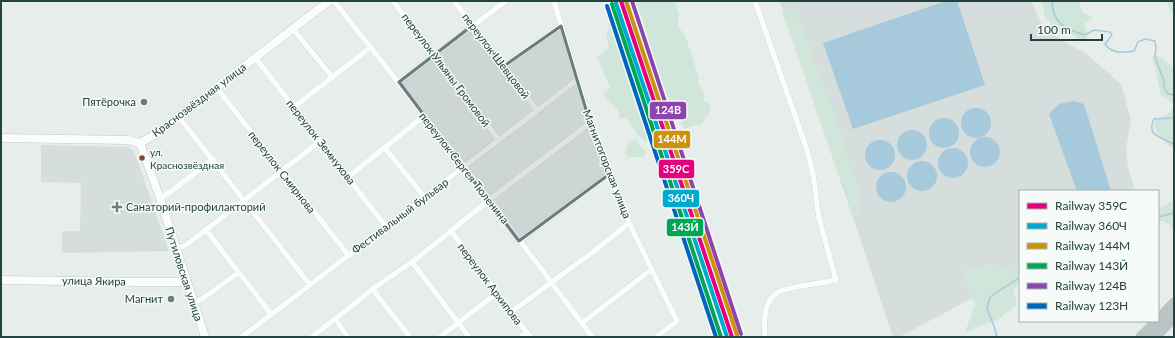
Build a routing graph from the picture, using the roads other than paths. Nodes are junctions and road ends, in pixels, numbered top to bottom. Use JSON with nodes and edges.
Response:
{"nodes":[{"id":1,"x":329,"y":1,"type":"edge"},
{"id":2,"x":334,"y":1,"type":"edge"},
{"id":3,"x":394,"y":1,"type":"edge"},
{"id":4,"x":454,"y":1,"type":"edge"},
{"id":5,"x":506,"y":1,"type":"edge"},
{"id":6,"x":554,"y":1,"type":"edge"},
{"id":7,"x":755,"y":1,"type":"edge"},
{"id":8,"x":473,"y":26,"type":"junction"},
{"id":9,"x":561,"y":26,"type":"junction"},
{"id":10,"x":293,"y":29,"type":"junction"},
{"id":11,"x":371,"y":47,"type":"junction"},
{"id":12,"x":434,"y":55,"type":"junction"},
{"id":13,"x":255,"y":58,"type":"junction"},
{"id":14,"x":504,"y":66,"type":"junction"},
{"id":15,"x":332,"y":77,"type":"junction"},
{"id":16,"x":577,"y":80,"type":"junction"},
{"id":17,"x":399,"y":82,"type":"junction"},
{"id":18,"x":216,"y":87,"type":"junction"},
{"id":19,"x":294,"y":107,"type":"junction"},
{"id":20,"x":537,"y":110,"type":"junction"},
{"id":21,"x":178,"y":116,"type":"junction"},
{"id":22,"x":424,"y":116,"type":"junction"},
{"id":23,"x":590,"y":123,"type":"junction"},
{"id":24,"x":1,"y":138,"type":"edge"},
{"id":25,"x":499,"y":140,"type":"junction"},
{"id":26,"x":320,"y":141,"type":"junction"},
{"id":27,"x":140,"y":143,"type":"junction"},
{"id":28,"x":385,"y":148,"type":"junction"},
{"id":29,"x":213,"y":159,"type":"junction"},
{"id":30,"x":465,"y":167,"type":"junction"},
{"id":31,"x":282,"y":171,"type":"junction"},
{"id":32,"x":611,"y":173,"type":"junction"},
{"id":33,"x":348,"y":177,"type":"junction"},
{"id":34,"x":160,"y":198,"type":"junction"},
{"id":35,"x":425,"y":198,"type":"junction"},
{"id":36,"x":244,"y":200,"type":"junction"},
{"id":37,"x":489,"y":200,"type":"junction"},
{"id":38,"x":629,"y":223,"type":"junction"},
{"id":39,"x":386,"y":227,"type":"junction"},
{"id":40,"x":206,"y":230,"type":"junction"},
{"id":41,"x":451,"y":232,"type":"junction"},
{"id":42,"x":519,"y":241,"type":"junction"},
{"id":43,"x":176,"y":250,"type":"junction"},
{"id":44,"x":349,"y":256,"type":"junction"},
{"id":45,"x":412,"y":262,"type":"junction"},
{"id":46,"x":651,"y":270,"type":"junction"},
{"id":47,"x":238,"y":273,"type":"junction"},
{"id":48,"x":1,"y":280,"type":"edge"},
{"id":49,"x":186,"y":281,"type":"junction"},
{"id":50,"x":550,"y":283,"type":"junction"},
{"id":51,"x":310,"y":285,"type":"junction"},
{"id":52,"x":373,"y":290,"type":"junction"},
{"id":53,"x":497,"y":293,"type":"junction"},
{"id":54,"x":193,"y":303,"type":"junction"},
{"id":55,"x":1174,"y":303,"type":"edge"},
{"id":56,"x":511,"y":312,"type":"junction"},
{"id":57,"x":272,"y":314,"type":"junction"},
{"id":58,"x":1174,"y":317,"type":"edge"},
{"id":59,"x":1159,"y":318,"type":"edge"},
{"id":60,"x":335,"y":319,"type":"junction"},
{"id":61,"x":582,"y":322,"type":"junction"},
{"id":62,"x":1155,"y":322,"type":"edge"},
{"id":63,"x":458,"y":323,"type":"junction"},
{"id":64,"x":528,"y":335,"type":"edge"},
{"id":65,"x":205,"y":337,"type":"edge"},
{"id":66,"x":242,"y":337,"type":"edge"},
{"id":67,"x":312,"y":337,"type":"edge"},
{"id":68,"x":348,"y":337,"type":"edge"},
{"id":69,"x":410,"y":337,"type":"edge"},
{"id":70,"x":440,"y":337,"type":"edge"},
{"id":71,"x":469,"y":337,"type":"edge"},
{"id":72,"x":520,"y":337,"type":"edge"},
{"id":73,"x":592,"y":337,"type":"edge"},
{"id":74,"x":656,"y":337,"type":"edge"},
{"id":75,"x":766,"y":337,"type":"edge"},
{"id":76,"x":1141,"y":337,"type":"edge"},
{"id":77,"x":1155,"y":337,"type":"edge"}],
"edges":[{"from":1,"to":10,"type":"street","name":"Краснозвёздная улица"},
{"from":2,"to":11,"type":"street","name":"переулок Сергея Тюленина"},
{"from":3,"to":12,"type":"street","name":"переулок Ульяны Громовой"},
{"from":4,"to":8,"type":"street","name":"переулок Шевцовой"},
{"from":5,"to":8,"type":"street"},
{"from":6,"to":9,"type":"street","name":"Магнитогорская улица"},
{"from":7,"to":75,"type":"street"},
{"from":8,"to":12,"type":"street"},
{"from":8,"to":14,"type":"street","name":"переулок Шевцовой"},
{"from":9,"to":14,"type":"street"},
{"from":9,"to":16,"type":"street","name":"Магнитогорская улица"},
{"from":10,"to":13,"type":"street","name":"Краснозвёздная улица"},
{"from":10,"to":15,"type":"street"},
{"from":11,"to":15,"type":"street"},
{"from":11,"to":17,"type":"street","name":"переулок Сергея Тюленина"},
{"from":12,"to":17,"type":"street"},
{"from":12,"to":25,"type":"street","name":"переулок Ульяны Громовой"},
{"from":13,"to":18,"type":"street","name":"Краснозвёздная улица"},
{"from":13,"to":19,"type":"street","name":"переулок Земнухова"},
{"from":14,"to":20,"type":"street","name":"переулок Шевцовой"},
{"from":15,"to":19,"type":"street"},
{"from":16,"to":20,"type":"street","name":"Фестивальный бульвар"},
{"from":16,"to":23,"type":"street","name":"Магнитогорская улица"},
{"from":17,"to":22,"type":"street","name":"переулок Сергея Тюленина"},
{"from":18,"to":21,"type":"street","name":"Краснозвёздная улица"},
{"from":18,"to":31,"type":"street","name":"переулок Смирнова"},
{"from":19,"to":26,"type":"street","name":"переулок Земнухова"},
{"from":20,"to":25,"type":"street","name":"Фестивальный бульвар"},
{"from":21,"to":27,"type":"street","name":"Краснозвёздная улица"},
{"from":21,"to":29,"type":"street"},
{"from":22,"to":28,"type":"street"},
{"from":22,"to":30,"type":"street","name":"переулок Сергея Тюленина"},
{"from":23,"to":32,"type":"street","name":"Магнитогорская улица"},
{"from":23,"to":37,"type":"street"},
{"from":24,"to":27,"type":"street","name":"Краснозвёздная улица"},
{"from":25,"to":30,"type":"street","name":"Фестивальный бульвар"},
{"from":26,"to":31,"type":"street"},
{"from":26,"to":33,"type":"street","name":"переулок Земнухова"},
{"from":27,"to":34,"type":"street","name":"Путиловская улица"},
{"from":28,"to":33,"type":"street"},
{"from":28,"to":35,"type":"street"},
{"from":29,"to":34,"type":"street"},
{"from":29,"to":36,"type":"street"},
{"from":30,"to":35,"type":"street","name":"Фестивальный бульвар"},
{"from":30,"to":37,"type":"street","name":"переулок Сергея Тюленина"},
{"from":31,"to":36,"type":"street"},
{"from":31,"to":44,"type":"street","name":"переулок Смирнова"},
{"from":32,"to":38,"type":"street","name":"Магнитогорская улица"},
{"from":32,"to":42,"type":"street"},
{"from":33,"to":39,"type":"street","name":"переулок Земнухова"},
{"from":34,"to":43,"type":"street","name":"Путиловская улица"},
{"from":35,"to":39,"type":"street","name":"Фестивальный бульвар"},
{"from":36,"to":40,"type":"street"},
{"from":36,"to":51,"type":"street"},
{"from":37,"to":41,"type":"street"},
{"from":37,"to":42,"type":"street","name":"переулок Сергея Тюленина"},
{"from":38,"to":46,"type":"street","name":"Магнитогорская улица"},
{"from":38,"to":50,"type":"street"},
{"from":39,"to":44,"type":"street","name":"Фестивальный бульвар"},
{"from":40,"to":43,"type":"street"},
{"from":40,"to":47,"type":"street"},
{"from":41,"to":45,"type":"street"},
{"from":41,"to":53,"type":"street","name":"переулок Архипова"},
{"from":42,"to":50,"type":"street","name":"переулок Сергея Тюленина"},
{"from":43,"to":49,"type":"street","name":"Путиловская улица"},
{"from":44,"to":51,"type":"street","name":"Фестивальный бульвар"},
{"from":45,"to":52,"type":"street"},
{"from":45,"to":63,"type":"street"},
{"from":46,"to":61,"type":"street"},
{"from":46,"to":74,"type":"street","name":"Магнитогорская улица"},
{"from":47,"to":54,"type":"street"},
{"from":47,"to":57,"type":"street"},
{"from":48,"to":49,"type":"street","name":"улица Якира"},
{"from":49,"to":54,"type":"street","name":"Путиловская улица"},
{"from":50,"to":56,"type":"street"},
{"from":50,"to":61,"type":"street","name":"переулок Сергея Тюленина"},
{"from":51,"to":57,"type":"street","name":"Фестивальный бульвар"},
{"from":52,"to":60,"type":"street"},
{"from":52,"to":69,"type":"street"},
{"from":53,"to":56,"type":"street","name":"переулок Архипова"},
{"from":53,"to":63,"type":"street"},
{"from":54,"to":65,"type":"street","name":"Путиловская улица"},
{"from":55,"to":59,"type":"highway"},
{"from":56,"to":64,"type":"street","name":"переулок Архипова"},
{"from":57,"to":66,"type":"street","name":"Фестивальный бульвар"},
{"from":58,"to":77,"type":"highway"},
{"from":60,"to":67,"type":"street"},
{"from":60,"to":68,"type":"street"},
{"from":61,"to":73,"type":"street","name":"переулок Сергея Тюленина"},
{"from":62,"to":76,"type":"highway"},
{"from":63,"to":70,"type":"street"},
{"from":63,"to":71,"type":"street"},
{"from":64,"to":72,"type":"street"}]}
